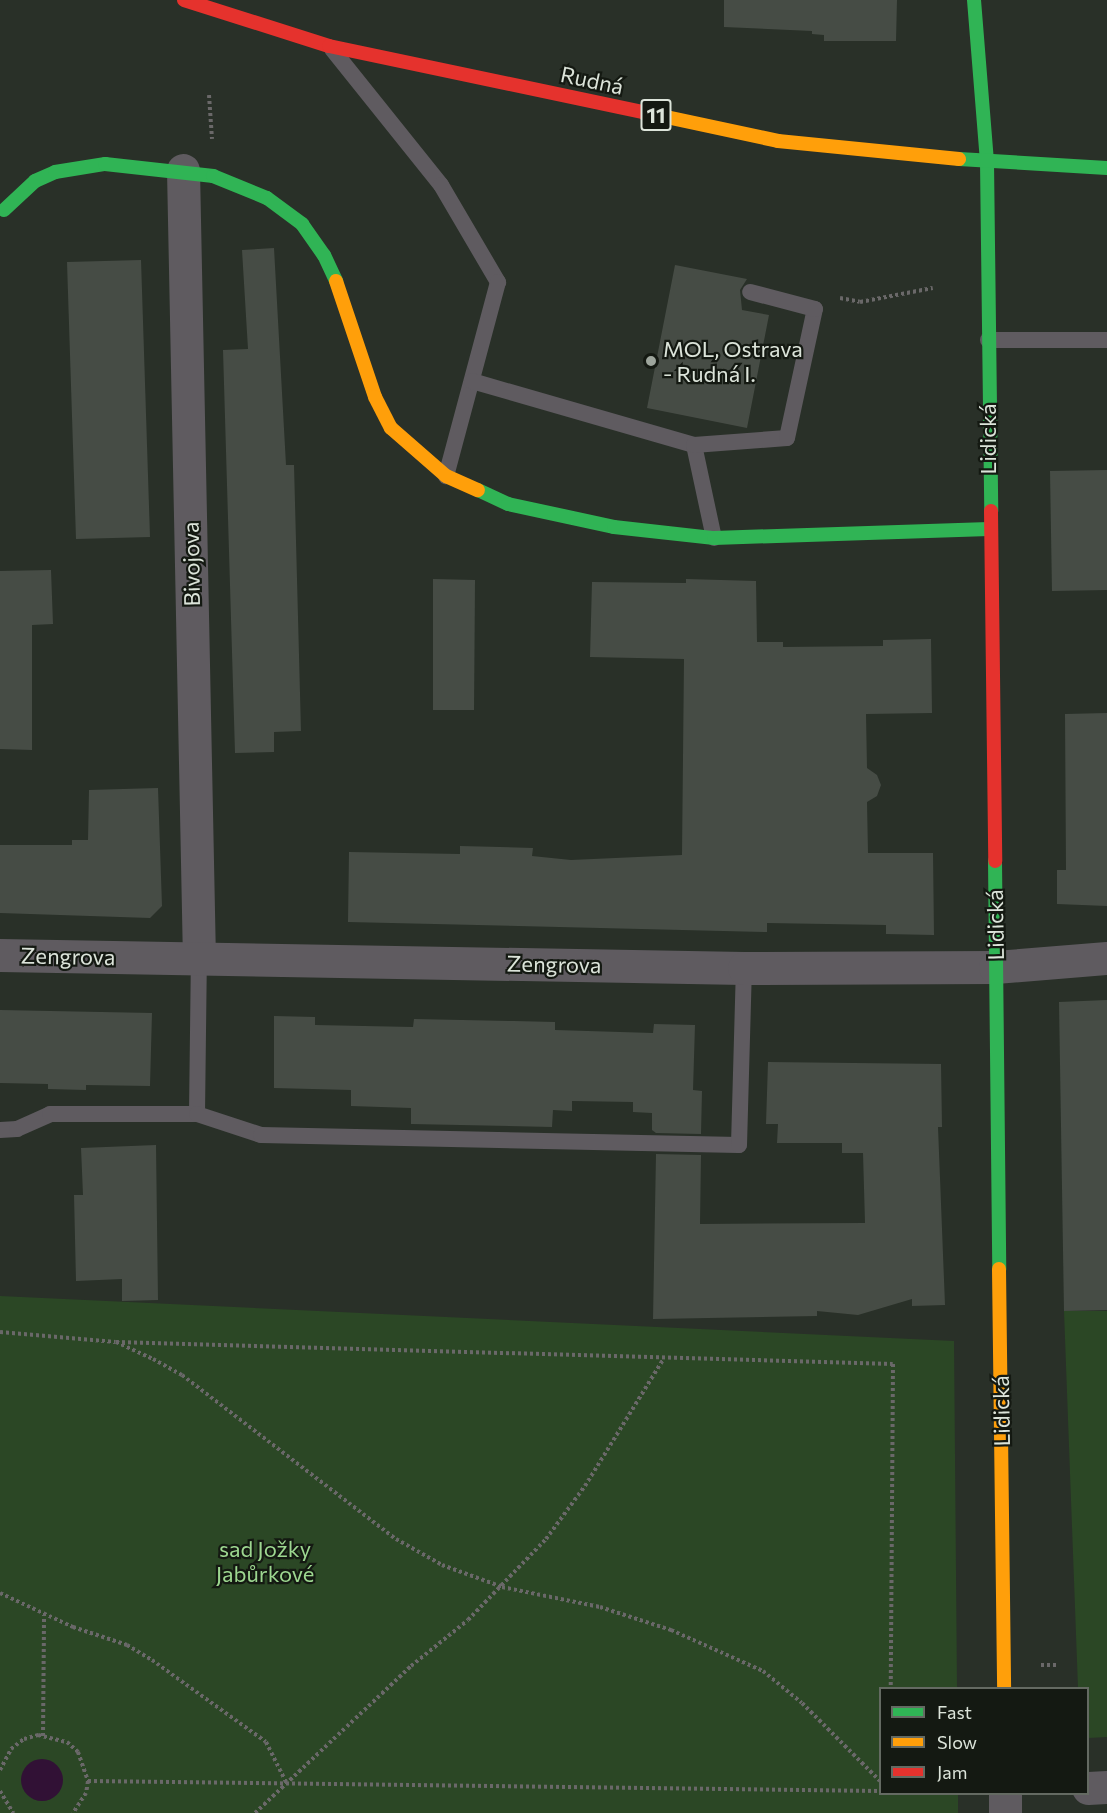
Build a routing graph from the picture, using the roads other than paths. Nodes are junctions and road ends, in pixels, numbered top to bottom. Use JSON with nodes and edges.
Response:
{"nodes":[{"id":1,"x":184,"y":0,"type":"edge"},
{"id":2,"x":974,"y":0,"type":"edge"},
{"id":3,"x":329,"y":46,"type":"junction"},
{"id":4,"x":987,"y":162,"type":"junction"},
{"id":5,"x":1107,"y":168,"type":"edge"},
{"id":6,"x":183,"y":170,"type":"junction"},
{"id":7,"x":1,"y":213,"type":"edge"},
{"id":8,"x":750,"y":292,"type":"dead end"},
{"id":9,"x":1107,"y":339,"type":"edge"},
{"id":10,"x":988,"y":340,"type":"junction"},
{"id":11,"x":472,"y":381,"type":"junction"},
{"id":12,"x":694,"y":445,"type":"junction"},
{"id":13,"x":446,"y":476,"type":"junction"},
{"id":14,"x":989,"y":529,"type":"junction"},
{"id":15,"x":714,"y":538,"type":"junction"},
{"id":16,"x":0,"y":955,"type":"edge"},
{"id":17,"x":199,"y":958,"type":"junction"},
{"id":18,"x":1107,"y":958,"type":"edge"},
{"id":19,"x":995,"y":967,"type":"junction"},
{"id":20,"x":744,"y":968,"type":"junction"},
{"id":21,"x":197,"y":1114,"type":"junction"},
{"id":22,"x":0,"y":1130,"type":"edge"},
{"id":23,"x":1004,"y":1687,"type":"edge"},
{"id":24,"x":1107,"y":1786,"type":"edge"},
{"id":25,"x":1089,"y":1788,"type":"edge"},
{"id":26,"x":1005,"y":1795,"type":"edge"},
{"id":27,"x":1005,"y":1813,"type":"edge"}],
"edges":[{"from":1,"to":3,"type":"street","name":"Rudná","number":"11"},
{"from":2,"to":4,"type":"street","name":"Lidická"},
{"from":3,"to":4,"type":"street","name":"Rudná","number":"11"},
{"from":3,"to":11,"type":"lane"},
{"from":4,"to":5,"type":"street","name":"Rudná","number":"11"},
{"from":4,"to":10,"type":"street","name":"Lidická"},
{"from":6,"to":7,"type":"street"},
{"from":6,"to":13,"type":"street"},
{"from":6,"to":17,"type":"street","name":"Bivojova"},
{"from":8,"to":12,"type":"lane"},
{"from":9,"to":10,"type":"lane"},
{"from":10,"to":14,"type":"street","name":"Lidická"},
{"from":11,"to":12,"type":"lane"},
{"from":11,"to":13,"type":"lane"},
{"from":12,"to":15,"type":"lane"},
{"from":13,"to":15,"type":"street"},
{"from":14,"to":15,"type":"street"},
{"from":14,"to":19,"type":"street","name":"Lidická"},
{"from":16,"to":17,"type":"street","name":"Zengrova"},
{"from":17,"to":20,"type":"street","name":"Zengrova"},
{"from":17,"to":21,"type":"lane"},
{"from":18,"to":19,"type":"street","name":"Zengrova"},
{"from":19,"to":20,"type":"street","name":"Zengrova"},
{"from":19,"to":23,"type":"street","name":"Lidická"},
{"from":20,"to":21,"type":"lane"},
{"from":21,"to":22,"type":"lane"},
{"from":24,"to":25,"type":"street"},
{"from":26,"to":27,"type":"street"}]}
